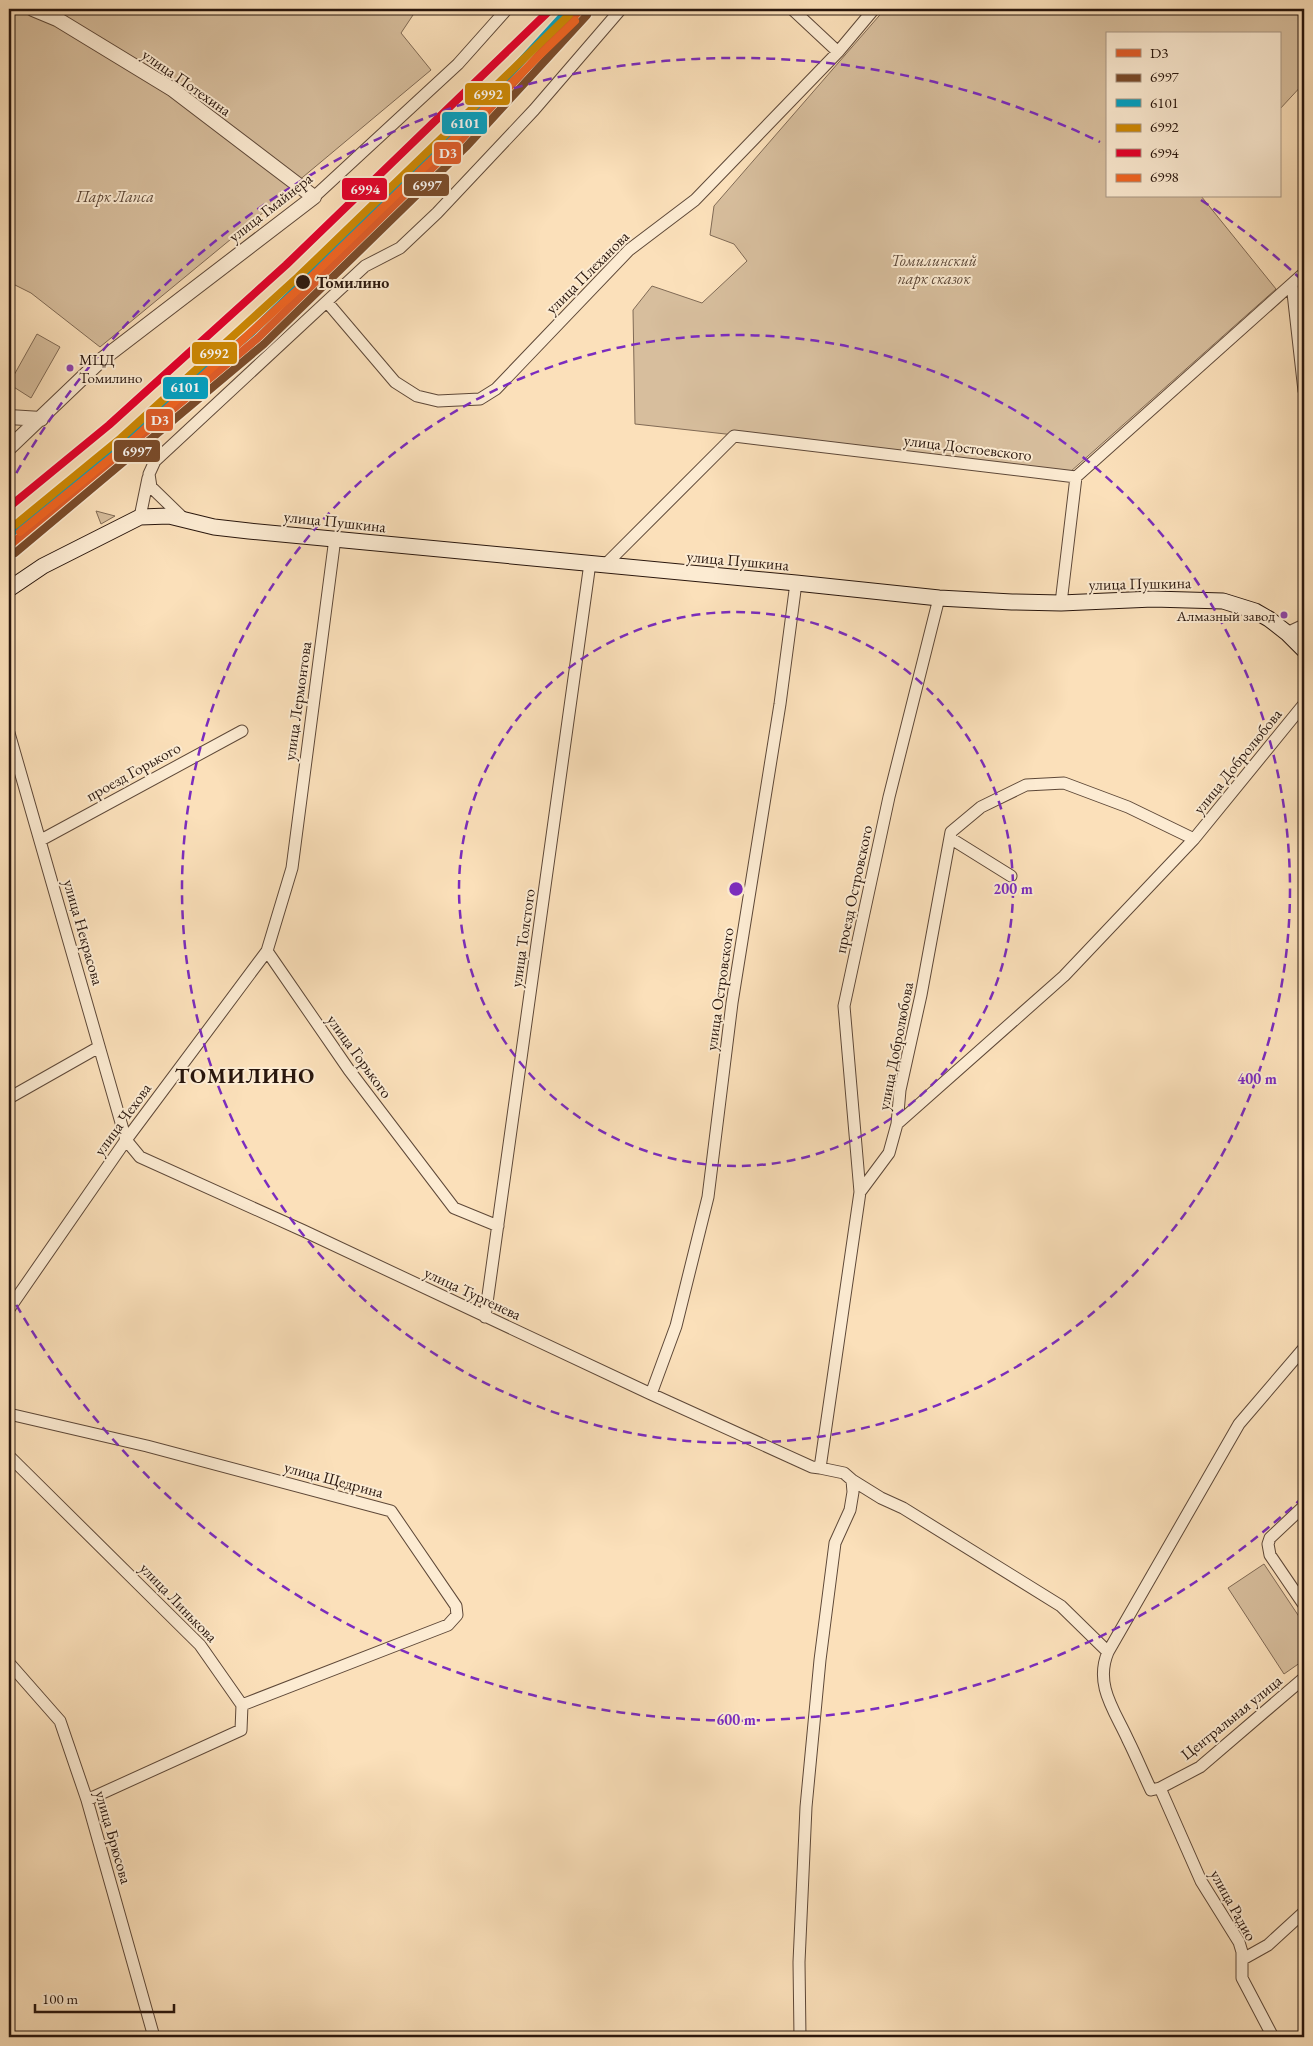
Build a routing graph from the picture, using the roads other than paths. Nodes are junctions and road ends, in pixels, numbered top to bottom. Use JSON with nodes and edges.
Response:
{"nodes":[{"id":1,"x":33,"y":9,"type":"edge"},
{"id":2,"x":507,"y":9,"type":"edge"},
{"id":3,"x":621,"y":9,"type":"edge"},
{"id":4,"x":792,"y":9,"type":"edge"},
{"id":5,"x":874,"y":9,"type":"edge"},
{"id":6,"x":838,"y":52,"type":"junction"},
{"id":7,"x":314,"y":197,"type":"junction"},
{"id":8,"x":1304,"y":273,"type":"edge"},
{"id":9,"x":1292,"y":284,"type":"junction"},
{"id":10,"x":327,"y":302,"type":"junction"},
{"id":11,"x":1304,"y":391,"type":"edge"},
{"id":12,"x":9,"y":417,"type":"edge"},
{"id":13,"x":41,"y":419,"type":"junction"},
{"id":14,"x":9,"y":448,"type":"edge"},
{"id":15,"x":149,"y":474,"type":"junction"},
{"id":16,"x":1076,"y":477,"type":"junction"},
{"id":17,"x":140,"y":517,"type":"junction"},
{"id":18,"x":186,"y":520,"type":"junction"},
{"id":19,"x":335,"y":538,"type":"junction"},
{"id":20,"x":598,"y":564,"type":"junction"},
{"id":21,"x":796,"y":583,"type":"junction"},
{"id":22,"x":9,"y":589,"type":"edge"},
{"id":23,"x":939,"y":598,"type":"junction"},
{"id":24,"x":1061,"y":602,"type":"junction"},
{"id":25,"x":1304,"y":624,"type":"edge"},
{"id":26,"x":1285,"y":631,"type":"junction"},
{"id":27,"x":1304,"y":650,"type":"edge"},
{"id":28,"x":1304,"y":704,"type":"edge"},
{"id":29,"x":242,"y":731,"type":"dead end"},
{"id":30,"x":9,"y":732,"type":"edge"},
{"id":31,"x":950,"y":838,"type":"junction"},
{"id":32,"x":1194,"y":839,"type":"junction"},
{"id":33,"x":41,"y":840,"type":"junction"},
{"id":34,"x":1011,"y":876,"type":"dead end"},
{"id":35,"x":267,"y":951,"type":"junction"},
{"id":36,"x":99,"y":1047,"type":"junction"},
{"id":37,"x":9,"y":1098,"type":"edge"},
{"id":38,"x":896,"y":1124,"type":"junction"},
{"id":39,"x":126,"y":1140,"type":"junction"},
{"id":40,"x":860,"y":1192,"type":"junction"},
{"id":41,"x":498,"y":1226,"type":"junction"},
{"id":42,"x":9,"y":1309,"type":"edge"},
{"id":43,"x":485,"y":1317,"type":"junction"},
{"id":44,"x":1304,"y":1348,"type":"edge"},
{"id":45,"x":651,"y":1394,"type":"junction"},
{"id":46,"x":9,"y":1414,"type":"edge"},
{"id":47,"x":9,"y":1456,"type":"edge"},
{"id":48,"x":816,"y":1467,"type":"junction"},
{"id":49,"x":852,"y":1480,"type":"junction"},
{"id":50,"x":1304,"y":1506,"type":"edge"},
{"id":51,"x":1304,"y":1605,"type":"edge"},
{"id":52,"x":1108,"y":1652,"type":"junction"},
{"id":53,"x":9,"y":1663,"type":"edge"},
{"id":54,"x":1304,"y":1678,"type":"edge"},
{"id":55,"x":242,"y":1705,"type":"junction"},
{"id":56,"x":1155,"y":1789,"type":"junction"},
{"id":57,"x":87,"y":1800,"type":"junction"},
{"id":58,"x":1304,"y":1912,"type":"edge"},
{"id":59,"x":1243,"y":1959,"type":"junction"},
{"id":60,"x":154,"y":2037,"type":"edge"},
{"id":61,"x":800,"y":2037,"type":"edge"},
{"id":62,"x":1273,"y":2037,"type":"edge"}],
"edges":[{"from":1,"to":7,"type":"street","name":"улица Потехина"},
{"from":2,"to":7,"type":"street","name":"улица Гмайнера"},
{"from":3,"to":10,"type":"street"},
{"from":4,"to":6,"type":"street"},
{"from":5,"to":6,"type":"street","name":"улица Плеханова"},
{"from":6,"to":10,"type":"street","name":"улица Плеханова"},
{"from":7,"to":13,"type":"street","name":"улица Гмайнера"},
{"from":8,"to":9,"type":"street"},
{"from":9,"to":11,"type":"street"},
{"from":9,"to":16,"type":"street"},
{"from":10,"to":15,"type":"street"},
{"from":12,"to":13,"type":"street"},
{"from":13,"to":14,"type":"street","name":"улица Гмайнера"},
{"from":15,"to":17,"type":"street"},
{"from":15,"to":18,"type":"street"},
{"from":16,"to":20,"type":"street","name":"улица Достоевского"},
{"from":16,"to":24,"type":"street"},
{"from":17,"to":18,"type":"main road","name":"улица Пушкина"},
{"from":17,"to":22,"type":"main road"},
{"from":18,"to":19,"type":"main road","name":"улица Пушкина"},
{"from":19,"to":20,"type":"main road","name":"улица Пушкина"},
{"from":19,"to":35,"type":"street","name":"улица Лермонтова"},
{"from":20,"to":21,"type":"main road","name":"улица Пушкина"},
{"from":20,"to":41,"type":"street","name":"улица Толстого"},
{"from":21,"to":23,"type":"main road","name":"улица Пушкина"},
{"from":21,"to":45,"type":"street","name":"улица Островского"},
{"from":23,"to":24,"type":"main road","name":"улица Пушкина"},
{"from":23,"to":40,"type":"street","name":"проезд Островского"},
{"from":24,"to":26,"type":"main road","name":"улица Пушкина"},
{"from":25,"to":26,"type":"street"},
{"from":26,"to":27,"type":"main road","name":"улица Пушкина"},
{"from":28,"to":32,"type":"street","name":"улица Добролюбова"},
{"from":29,"to":33,"type":"street","name":"проезд Горького"},
{"from":30,"to":33,"type":"street","name":"улица Некрасова"},
{"from":31,"to":32,"type":"street","name":"улица Добролюбова"},
{"from":31,"to":34,"type":"street"},
{"from":31,"to":38,"type":"street","name":"улица Добролюбова"},
{"from":32,"to":38,"type":"street","name":"улица Добролюбова"},
{"from":33,"to":36,"type":"street","name":"улица Некрасова"},
{"from":35,"to":39,"type":"street","name":"улица Чехова"},
{"from":35,"to":41,"type":"street","name":"улица Горького"},
{"from":36,"to":37,"type":"street"},
{"from":36,"to":39,"type":"street","name":"улица Некрасова"},
{"from":38,"to":40,"type":"street"},
{"from":39,"to":42,"type":"street","name":"улица Чехова"},
{"from":39,"to":43,"type":"street","name":"улица Тургенева"},
{"from":40,"to":48,"type":"street","name":"проезд Островского"},
{"from":41,"to":43,"type":"street","name":"улица Толстого"},
{"from":43,"to":45,"type":"street","name":"улица Тургенева"},
{"from":44,"to":52,"type":"street","name":"улица Радио"},
{"from":45,"to":48,"type":"street","name":"улица Тургенева"},
{"from":46,"to":55,"type":"street","name":"улица Щедрина"},
{"from":47,"to":55,"type":"street","name":"улица Линькова"},
{"from":48,"to":49,"type":"street","name":"улица Тургенева"},
{"from":49,"to":52,"type":"street","name":"улица Тургенева"},
{"from":49,"to":61,"type":"street"},
{"from":50,"to":51,"type":"street"},
{"from":52,"to":56,"type":"street","name":"улица Радио"},
{"from":53,"to":57,"type":"street","name":"улица Брюсова"},
{"from":54,"to":56,"type":"street","name":"Центральная улица"},
{"from":55,"to":57,"type":"street"},
{"from":56,"to":59,"type":"street","name":"улица Радио"},
{"from":57,"to":60,"type":"street","name":"улица Брюсова"},
{"from":58,"to":59,"type":"street"},
{"from":59,"to":62,"type":"street","name":"улица Радио"}]}
